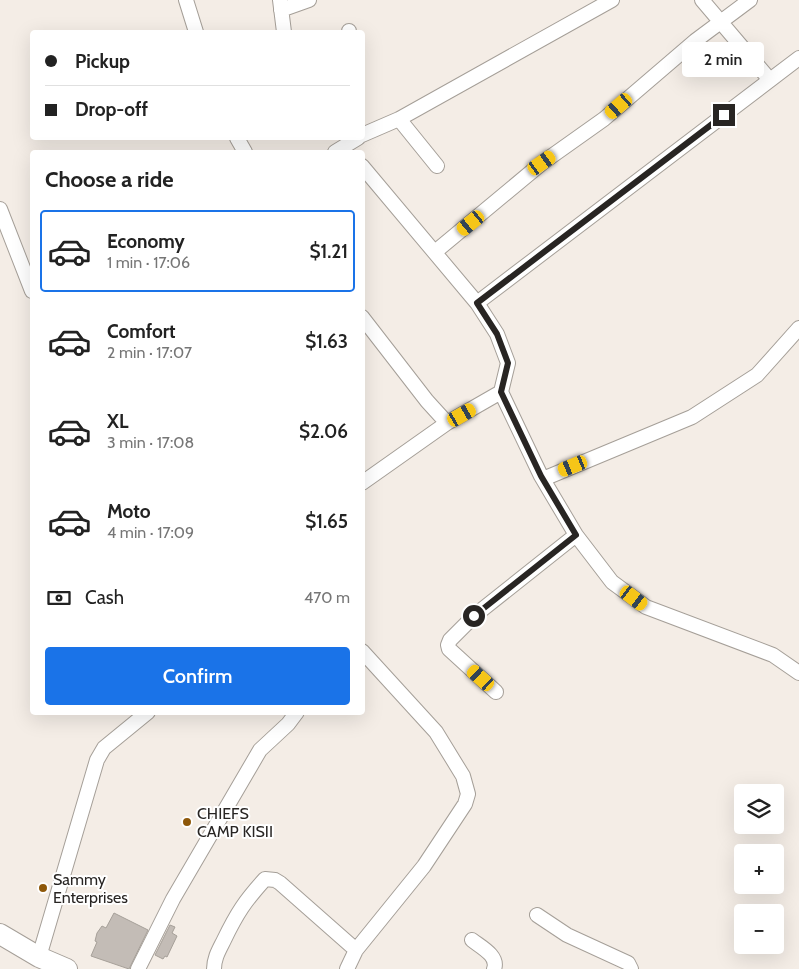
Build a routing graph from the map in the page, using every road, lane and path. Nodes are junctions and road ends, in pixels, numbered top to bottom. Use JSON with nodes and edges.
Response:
{"nodes":[{"id":1,"x":186,"y":0,"type":"edge"},
{"id":2,"x":309,"y":0,"type":"edge"},
{"id":3,"x":612,"y":0,"type":"edge"},
{"id":4,"x":702,"y":0,"type":"edge"},
{"id":5,"x":750,"y":0,"type":"edge"},
{"id":6,"x":281,"y":5,"type":"edge"},
{"id":7,"x":721,"y":21,"type":"junction"},
{"id":8,"x":195,"y":30,"type":"edge"},
{"id":9,"x":284,"y":30,"type":"edge"},
{"id":10,"x":799,"y":58,"type":"edge"},
{"id":11,"x":770,"y":80,"type":"junction"},
{"id":12,"x":399,"y":119,"type":"junction"},
{"id":13,"x":365,"y":134,"type":"edge"},
{"id":14,"x":354,"y":140,"type":"edge"},
{"id":15,"x":342,"y":147,"type":"edge"},
{"id":16,"x":437,"y":166,"type":"dead end"},
{"id":17,"x":365,"y":170,"type":"edge"},
{"id":18,"x":0,"y":209,"type":"edge"},
{"id":19,"x":435,"y":252,"type":"junction"},
{"id":20,"x":30,"y":286,"type":"edge"},
{"id":21,"x":477,"y":303,"type":"junction"},
{"id":22,"x":365,"y":321,"type":"edge"},
{"id":23,"x":799,"y":328,"type":"edge"},
{"id":24,"x":501,"y":392,"type":"junction"},
{"id":25,"x":447,"y":424,"type":"junction"},
{"id":26,"x":543,"y":479,"type":"junction"},
{"id":27,"x":365,"y":481,"type":"edge"},
{"id":28,"x":576,"y":535,"type":"junction"},
{"id":29,"x":365,"y":653,"type":"edge"},
{"id":30,"x":799,"y":673,"type":"edge"},
{"id":31,"x":496,"y":692,"type":"dead end"},
{"id":32,"x":144,"y":715,"type":"edge"},
{"id":33,"x":295,"y":715,"type":"edge"},
{"id":34,"x":537,"y":915,"type":"dead end"},
{"id":35,"x":0,"y":934,"type":"edge"},
{"id":36,"x":472,"y":940,"type":"dead end"},
{"id":37,"x":356,"y":950,"type":"junction"},
{"id":38,"x":39,"y":957,"type":"junction"},
{"id":39,"x":67,"y":969,"type":"edge"},
{"id":40,"x":138,"y":969,"type":"edge"},
{"id":41,"x":214,"y":969,"type":"edge"},
{"id":42,"x":347,"y":969,"type":"edge"},
{"id":43,"x":494,"y":969,"type":"edge"},
{"id":44,"x":631,"y":969,"type":"edge"}],
"edges":[{"from":1,"to":8,"type":"street"},
{"from":2,"to":6,"type":"street"},
{"from":3,"to":12,"type":"street"},
{"from":4,"to":7,"type":"street"},
{"from":5,"to":7,"type":"street"},
{"from":6,"to":9,"type":"street"},
{"from":7,"to":11,"type":"street"},
{"from":7,"to":19,"type":"street"},
{"from":10,"to":11,"type":"street"},
{"from":11,"to":21,"type":"street"},
{"from":12,"to":13,"type":"street"},
{"from":12,"to":16,"type":"street"},
{"from":14,"to":15,"type":"street"},
{"from":17,"to":19,"type":"street"},
{"from":18,"to":20,"type":"street"},
{"from":19,"to":21,"type":"street"},
{"from":21,"to":24,"type":"street"},
{"from":22,"to":25,"type":"street"},
{"from":23,"to":26,"type":"street"},
{"from":24,"to":25,"type":"street"},
{"from":24,"to":26,"type":"street"},
{"from":25,"to":27,"type":"street"},
{"from":26,"to":28,"type":"street"},
{"from":28,"to":30,"type":"street"},
{"from":28,"to":31,"type":"street"},
{"from":29,"to":37,"type":"street"},
{"from":32,"to":38,"type":"street"},
{"from":33,"to":40,"type":"street"},
{"from":34,"to":44,"type":"street"},
{"from":35,"to":38,"type":"highway"},
{"from":36,"to":43,"type":"street"},
{"from":37,"to":41,"type":"street"},
{"from":37,"to":42,"type":"street"},
{"from":38,"to":39,"type":"highway"}]}
